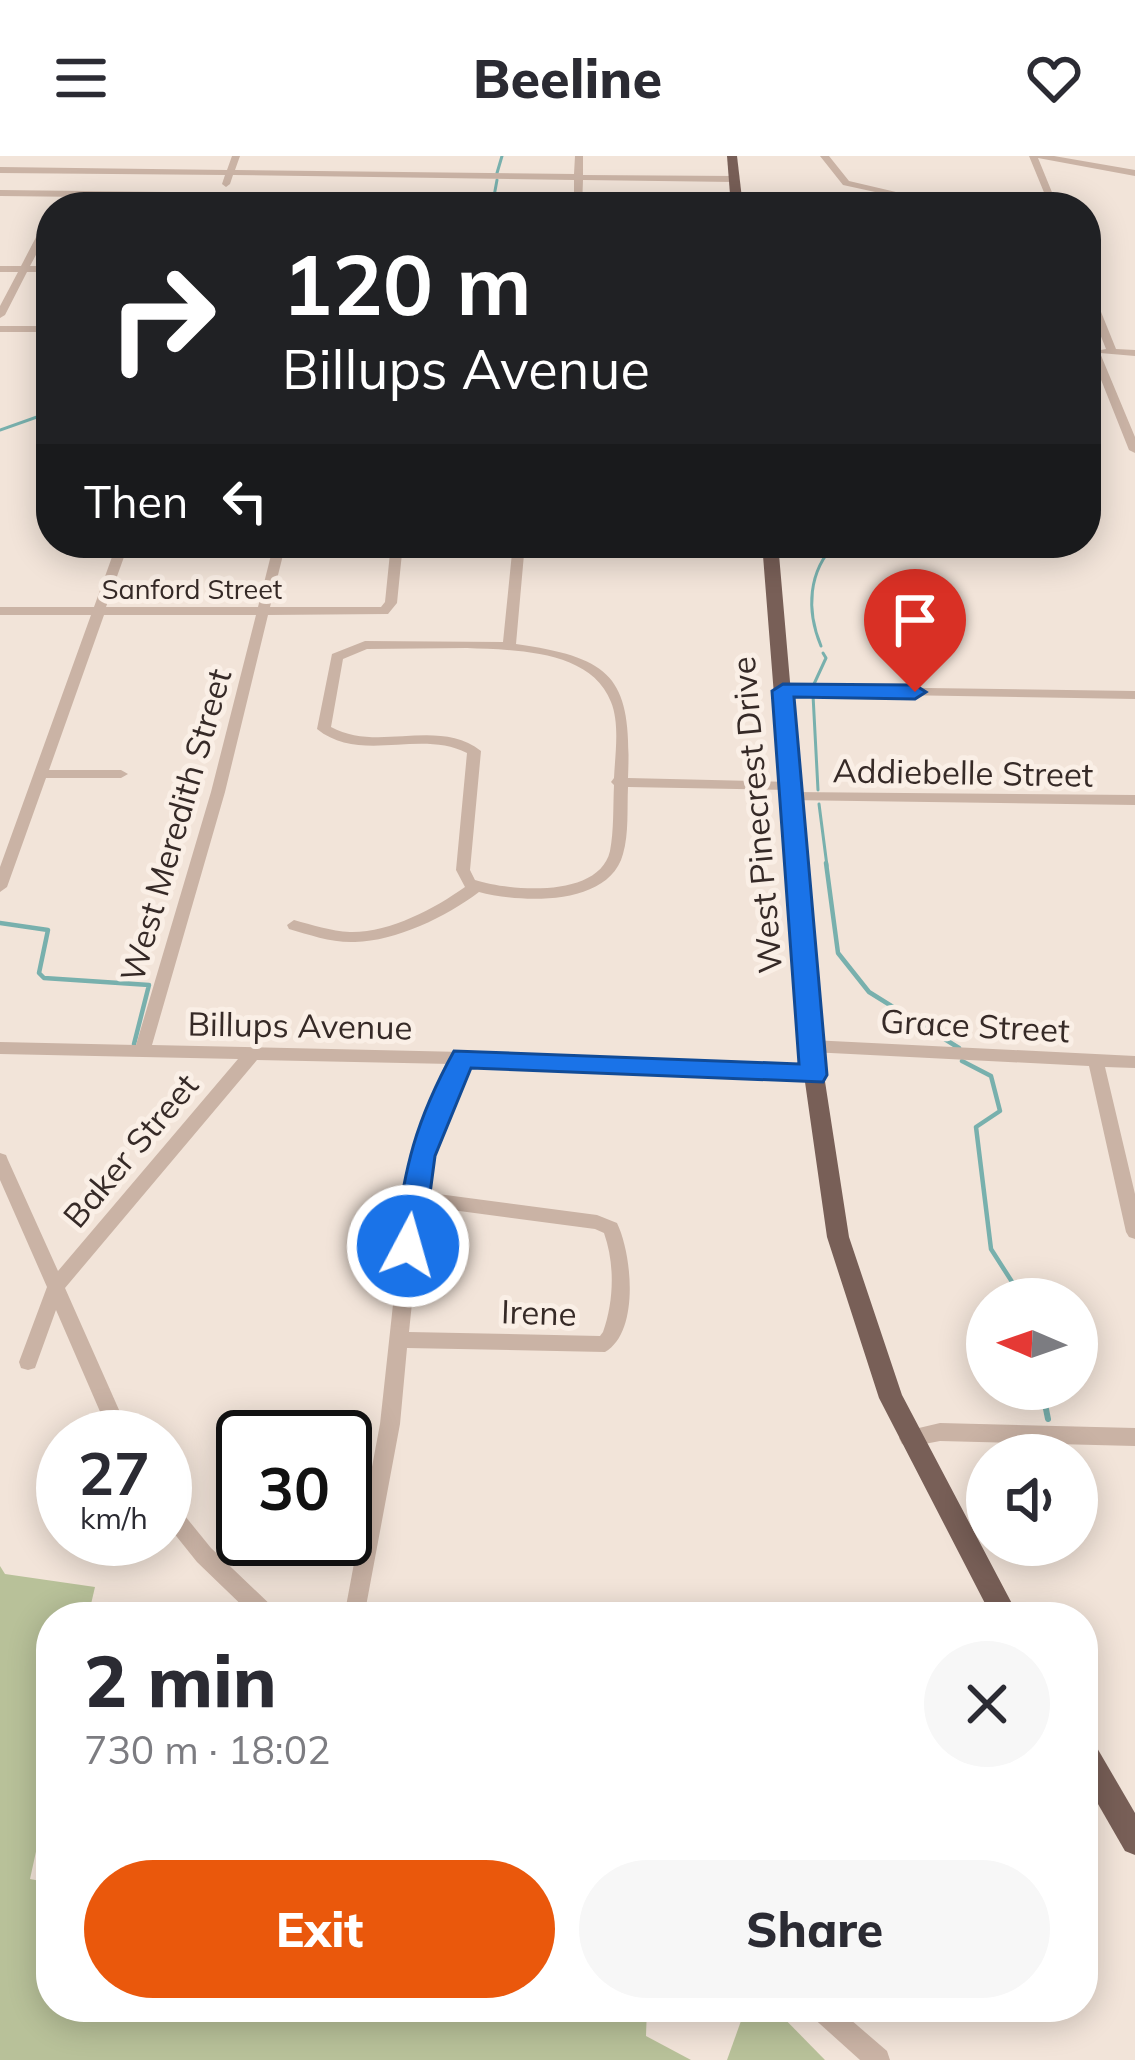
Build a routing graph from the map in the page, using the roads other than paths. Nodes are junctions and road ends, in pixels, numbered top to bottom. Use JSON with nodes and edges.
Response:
{"nodes":[{"id":1,"x":97,"y":156,"type":"edge"},
{"id":2,"x":236,"y":156,"type":"edge"},
{"id":3,"x":344,"y":156,"type":"edge"},
{"id":4,"x":579,"y":156,"type":"edge"},
{"id":5,"x":732,"y":156,"type":"edge"},
{"id":6,"x":824,"y":156,"type":"edge"},
{"id":7,"x":1036,"y":156,"type":"edge"},
{"id":8,"x":0,"y":170,"type":"edge"},
{"id":9,"x":88,"y":172,"type":"junction"},
{"id":10,"x":1135,"y":173,"type":"edge"},
{"id":11,"x":230,"y":175,"type":"junction"},
{"id":12,"x":339,"y":176,"type":"junction"},
{"id":13,"x":578,"y":178,"type":"junction"},
{"id":14,"x":734,"y":179,"type":"junction"},
{"id":15,"x":72,"y":192,"type":"edge"},
{"id":16,"x":224,"y":192,"type":"edge"},
{"id":17,"x":337,"y":192,"type":"edge"},
{"id":18,"x":578,"y":192,"type":"edge"},
{"id":19,"x":735,"y":192,"type":"edge"},
{"id":20,"x":887,"y":192,"type":"edge"},
{"id":21,"x":1049,"y":192,"type":"edge"},
{"id":22,"x":0,"y":193,"type":"edge"},
{"id":23,"x":36,"y":194,"type":"edge"},
{"id":24,"x":36,"y":247,"type":"edge"},
{"id":25,"x":0,"y":269,"type":"edge"},
{"id":26,"x":25,"y":269,"type":"junction"},
{"id":27,"x":36,"y":269,"type":"edge"},
{"id":28,"x":0,"y":316,"type":"edge"},
{"id":29,"x":1101,"y":324,"type":"edge"},
{"id":30,"x":0,"y":329,"type":"edge"},
{"id":31,"x":36,"y":329,"type":"edge"},
{"id":32,"x":1101,"y":352,"type":"edge"},
{"id":33,"x":1112,"y":352,"type":"junction"},
{"id":34,"x":1135,"y":352,"type":"edge"},
{"id":35,"x":1101,"y":375,"type":"edge"},
{"id":36,"x":1135,"y":451,"type":"edge"},
{"id":37,"x":119,"y":558,"type":"edge"},
{"id":38,"x":276,"y":558,"type":"edge"},
{"id":39,"x":396,"y":558,"type":"edge"},
{"id":40,"x":517,"y":558,"type":"edge"},
{"id":41,"x":771,"y":558,"type":"edge"},
{"id":42,"x":0,"y":611,"type":"edge"},
{"id":43,"x":98,"y":614,"type":"junction"},
{"id":44,"x":263,"y":614,"type":"junction"},
{"id":45,"x":509,"y":648,"type":"junction"},
{"id":46,"x":783,"y":691,"type":"junction"},
{"id":47,"x":1135,"y":695,"type":"edge"},
{"id":48,"x":42,"y":773,"type":"junction"},
{"id":49,"x":122,"y":774,"type":"dead end"},
{"id":50,"x":618,"y":782,"type":"junction"},
{"id":51,"x":790,"y":791,"type":"junction"},
{"id":52,"x":1135,"y":800,"type":"edge"},
{"id":53,"x":476,"y":886,"type":"junction"},
{"id":54,"x":0,"y":887,"type":"edge"},
{"id":55,"x":295,"y":925,"type":"dead end"},
{"id":56,"x":812,"y":1046,"type":"junction"},
{"id":57,"x":0,"y":1048,"type":"edge"},
{"id":58,"x":142,"y":1052,"type":"junction"},
{"id":59,"x":252,"y":1054,"type":"junction"},
{"id":60,"x":463,"y":1058,"type":"junction"},
{"id":61,"x":1096,"y":1061,"type":"junction"},
{"id":62,"x":1135,"y":1062,"type":"edge"},
{"id":63,"x":814,"y":1075,"type":"junction"},
{"id":64,"x":0,"y":1160,"type":"edge"},
{"id":65,"x":413,"y":1198,"type":"junction"},
{"id":66,"x":1135,"y":1232,"type":"edge"},
{"id":67,"x":56,"y":1286,"type":"junction"},
{"id":68,"x":399,"y":1340,"type":"junction"},
{"id":69,"x":28,"y":1362,"type":"dead end"},
{"id":70,"x":109,"y":1410,"type":"edge"},
{"id":71,"x":909,"y":1438,"type":"junction"},
{"id":72,"x":1135,"y":1438,"type":"edge"},
{"id":73,"x":192,"y":1541,"type":"edge"},
{"id":74,"x":253,"y":1602,"type":"edge"},
{"id":75,"x":357,"y":1602,"type":"edge"},
{"id":76,"x":998,"y":1602,"type":"edge"},
{"id":77,"x":1098,"y":1776,"type":"edge"},
{"id":78,"x":1135,"y":1841,"type":"edge"},
{"id":79,"x":835,"y":2022,"type":"edge"},
{"id":80,"x":878,"y":2060,"type":"edge"}],
"edges":[{"from":1,"to":9,"type":"street"},
{"from":2,"to":11,"type":"street"},
{"from":3,"to":12,"type":"street"},
{"from":4,"to":13,"type":"street"},
{"from":5,"to":14,"type":"main road"},
{"from":6,"to":20,"type":"street"},
{"from":7,"to":10,"type":"street"},
{"from":7,"to":21,"type":"street"},
{"from":8,"to":9,"type":"street"},
{"from":9,"to":11,"type":"street"},
{"from":9,"to":15,"type":"street"},
{"from":11,"to":12,"type":"street"},
{"from":11,"to":16,"type":"street"},
{"from":12,"to":13,"type":"street"},
{"from":12,"to":17,"type":"street"},
{"from":13,"to":14,"type":"street"},
{"from":13,"to":18,"type":"street"},
{"from":14,"to":19,"type":"main road"},
{"from":22,"to":23,"type":"street"},
{"from":24,"to":26,"type":"street"},
{"from":25,"to":26,"type":"street"},
{"from":26,"to":27,"type":"street"},
{"from":26,"to":28,"type":"street"},
{"from":29,"to":33,"type":"street"},
{"from":30,"to":31,"type":"street"},
{"from":32,"to":33,"type":"street"},
{"from":33,"to":34,"type":"street"},
{"from":35,"to":36,"type":"street"},
{"from":37,"to":43,"type":"street"},
{"from":38,"to":44,"type":"street","name":"West Meredith Street"},
{"from":39,"to":44,"type":"street","name":"Sanford Street"},
{"from":40,"to":45,"type":"street"},
{"from":41,"to":46,"type":"main road","name":"West Pinecrest Drive"},
{"from":42,"to":43,"type":"street","name":"Sanford Street"},
{"from":43,"to":44,"type":"street","name":"Sanford Street"},
{"from":43,"to":48,"type":"street"},
{"from":44,"to":58,"type":"street","name":"West Meredith Street"},
{"from":45,"to":50,"type":"street"},
{"from":45,"to":53,"type":"street"},
{"from":46,"to":47,"type":"street"},
{"from":46,"to":51,"type":"main road","name":"West Pinecrest Drive"},
{"from":48,"to":49,"type":"street"},
{"from":48,"to":54,"type":"street"},
{"from":50,"to":51,"type":"street","name":"Addiebelle Street"},
{"from":50,"to":53,"type":"street"},
{"from":51,"to":52,"type":"street","name":"Addiebelle Street"},
{"from":51,"to":56,"type":"main road","name":"West Pinecrest Drive"},
{"from":53,"to":55,"type":"street"},
{"from":56,"to":61,"type":"street","name":"Grace Street"},
{"from":56,"to":63,"type":"main road","name":"West Pinecrest Drive"},
{"from":57,"to":58,"type":"street","name":"Billups Avenue"},
{"from":58,"to":59,"type":"street","name":"Billups Avenue"},
{"from":59,"to":60,"type":"street","name":"Billups Avenue"},
{"from":59,"to":67,"type":"street","name":"Baker Street"},
{"from":60,"to":63,"type":"street","name":"Billups Avenue"},
{"from":60,"to":65,"type":"street"},
{"from":61,"to":62,"type":"street","name":"Grace Street"},
{"from":61,"to":66,"type":"street"},
{"from":63,"to":71,"type":"main road","name":"West Pinecrest Drive"},
{"from":64,"to":67,"type":"street"},
{"from":65,"to":68,"type":"street"},
{"from":65,"to":68,"type":"street","name":"Irene"},
{"from":67,"to":69,"type":"street"},
{"from":67,"to":70,"type":"street"},
{"from":68,"to":75,"type":"street"},
{"from":71,"to":72,"type":"street"},
{"from":71,"to":76,"type":"main road","name":"West Pinecrest Drive"},
{"from":73,"to":74,"type":"street"},
{"from":77,"to":78,"type":"main road"},
{"from":79,"to":80,"type":"street"}]}
